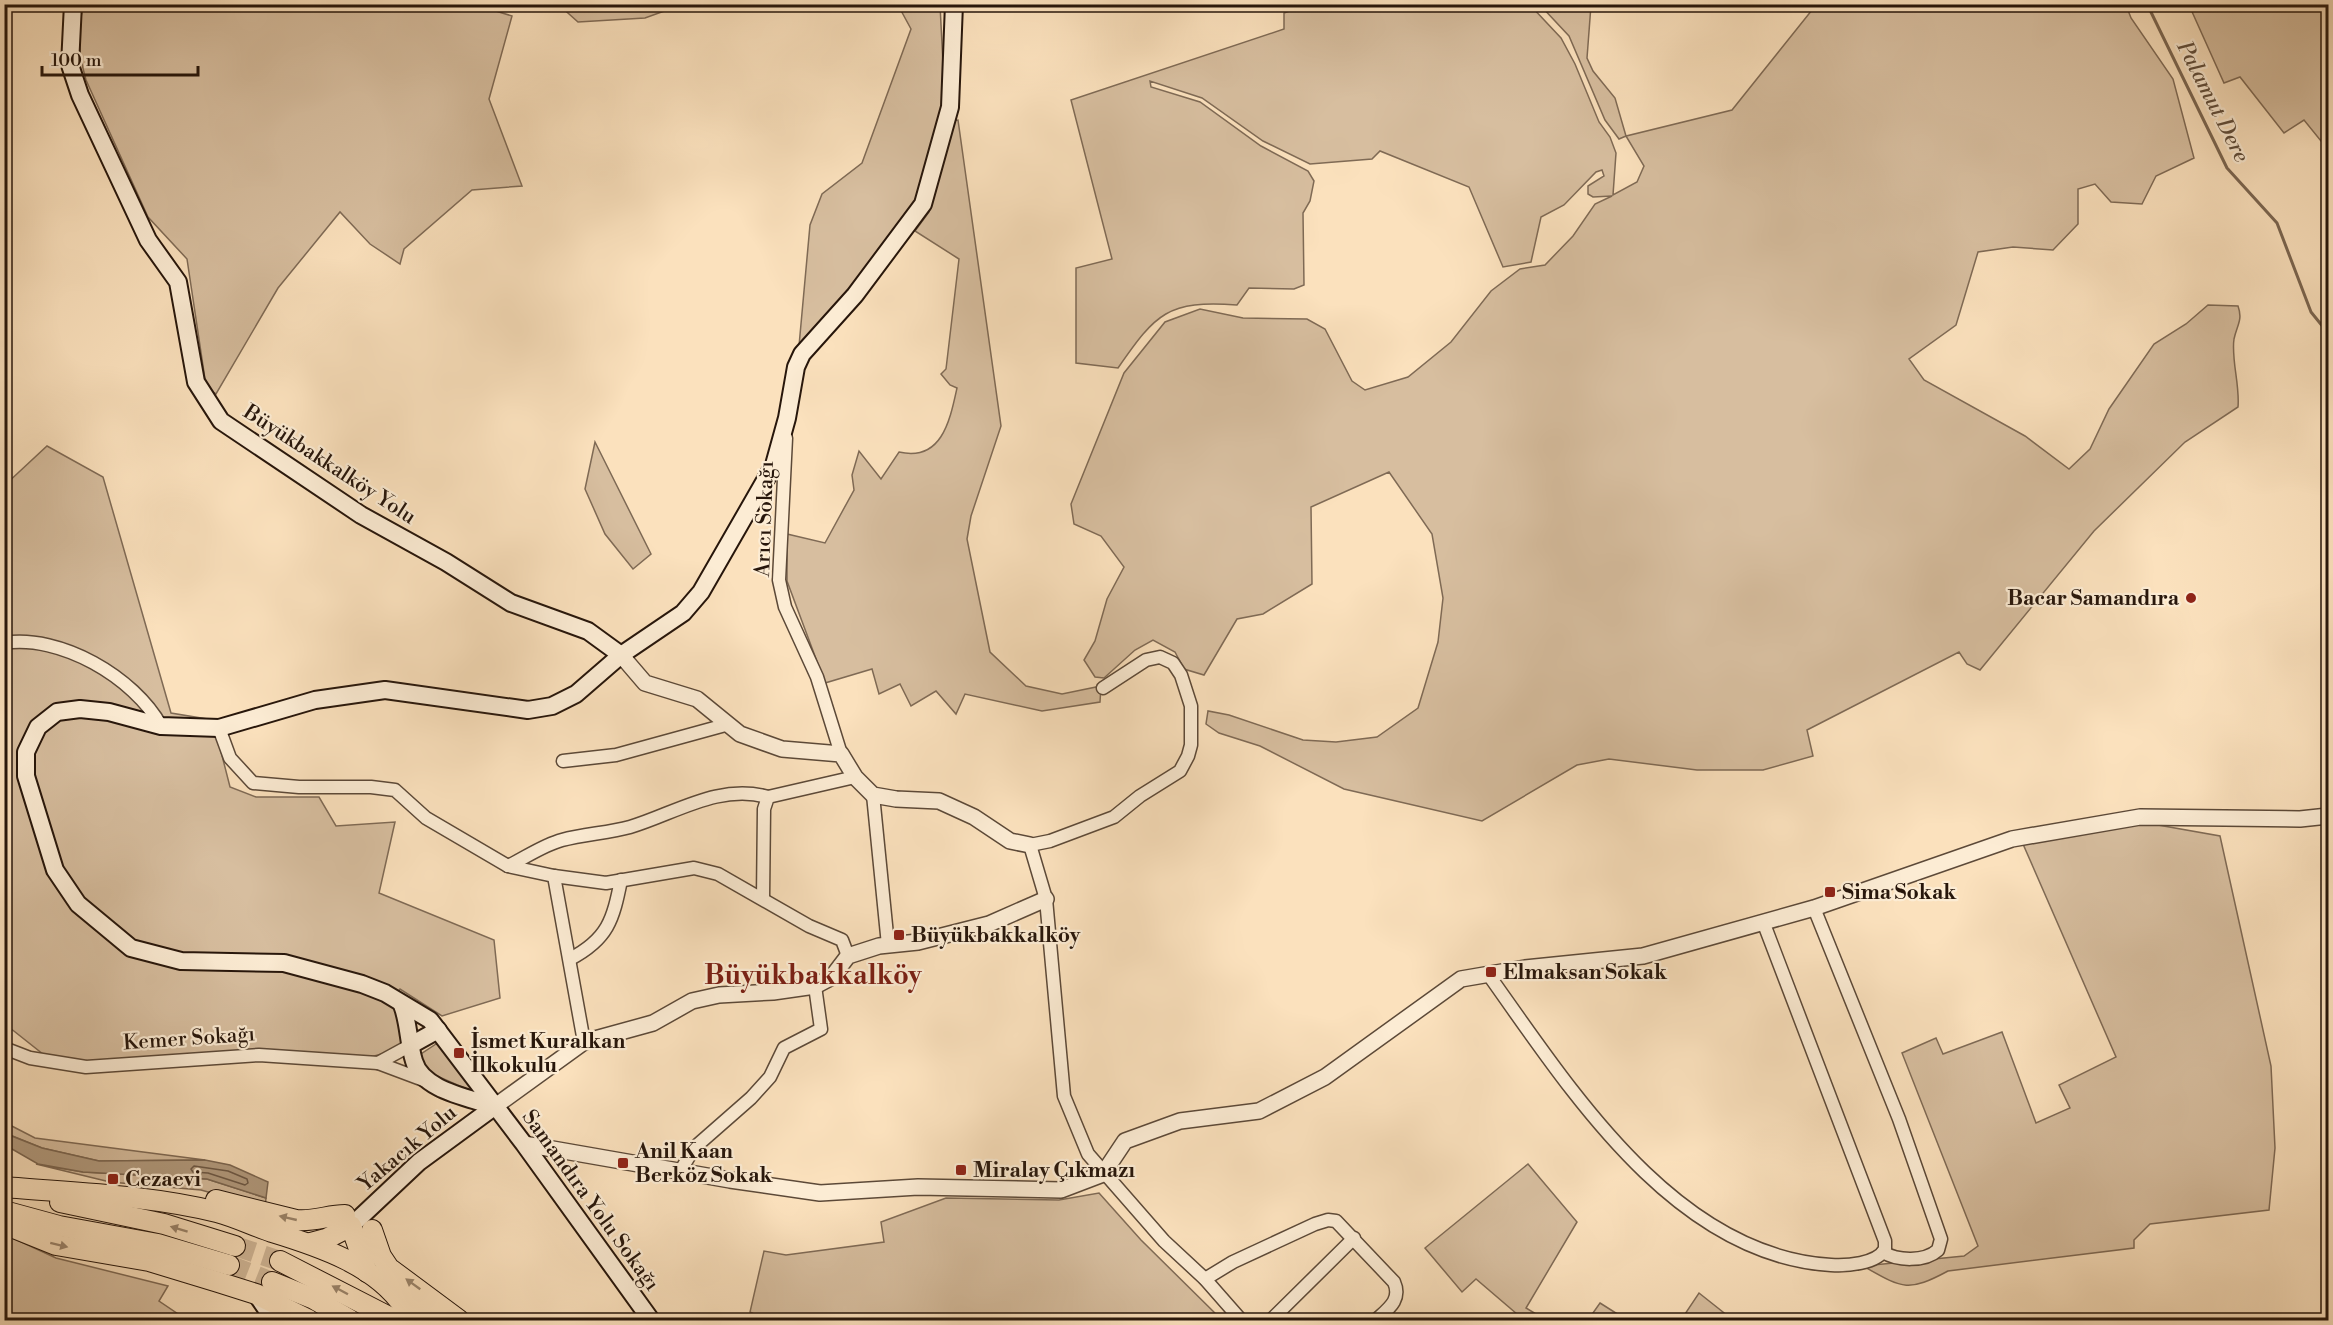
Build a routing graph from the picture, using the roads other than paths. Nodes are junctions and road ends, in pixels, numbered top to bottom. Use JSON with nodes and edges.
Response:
{"nodes":[{"id":1,"x":73,"y":4,"type":"edge"},
{"id":2,"x":954,"y":4,"type":"edge"},
{"id":3,"x":787,"y":418,"type":"junction"},
{"id":4,"x":4,"y":643,"type":"edge"},
{"id":5,"x":621,"y":655,"type":"junction"},
{"id":6,"x":1103,"y":688,"type":"dead end"},
{"id":7,"x":729,"y":724,"type":"junction"},
{"id":8,"x":161,"y":726,"type":"junction"},
{"id":9,"x":219,"y":728,"type":"junction"},
{"id":10,"x":842,"y":754,"type":"junction"},
{"id":11,"x":563,"y":761,"type":"dead end"},
{"id":12,"x":855,"y":777,"type":"junction"},
{"id":13,"x":873,"y":795,"type":"junction"},
{"id":14,"x":768,"y":797,"type":"junction"},
{"id":15,"x":2328,"y":816,"type":"edge"},
{"id":16,"x":1030,"y":845,"type":"junction"},
{"id":17,"x":508,"y":866,"type":"junction"},
{"id":18,"x":554,"y":876,"type":"junction"},
{"id":19,"x":621,"y":880,"type":"junction"},
{"id":20,"x":763,"y":898,"type":"junction"},
{"id":21,"x":1046,"y":899,"type":"junction"},
{"id":22,"x":1814,"y":909,"type":"junction"},
{"id":23,"x":1764,"y":924,"type":"junction"},
{"id":24,"x":888,"y":945,"type":"junction"},
{"id":25,"x":848,"y":956,"type":"junction"},
{"id":26,"x":570,"y":959,"type":"junction"},
{"id":27,"x":1488,"y":974,"type":"junction"},
{"id":28,"x":815,"y":986,"type":"junction"},
{"id":29,"x":402,"y":1005,"type":"junction"},
{"id":30,"x":438,"y":1030,"type":"junction"},
{"id":31,"x":584,"y":1042,"type":"junction"},
{"id":32,"x":411,"y":1045,"type":"junction"},
{"id":33,"x":4,"y":1048,"type":"edge"},
{"id":34,"x":378,"y":1063,"type":"junction"},
{"id":35,"x":427,"y":1081,"type":"junction"},
{"id":36,"x":494,"y":1107,"type":"junction"},
{"id":37,"x":524,"y":1143,"type":"junction"},
{"id":38,"x":681,"y":1170,"type":"junction"},
{"id":39,"x":1103,"y":1174,"type":"junction"},
{"id":40,"x":4,"y":1188,"type":"edge"},
{"id":41,"x":160,"y":1201,"type":"junction"},
{"id":42,"x":4,"y":1211,"type":"edge"},
{"id":43,"x":348,"y":1221,"type":"junction"},
{"id":44,"x":4,"y":1224,"type":"edge"},
{"id":45,"x":372,"y":1230,"type":"dead end"},
{"id":46,"x":272,"y":1232,"type":"junction"},
{"id":47,"x":1354,"y":1238,"type":"junction"},
{"id":48,"x":311,"y":1242,"type":"junction"},
{"id":49,"x":235,"y":1246,"type":"tunnel mouth"},
{"id":50,"x":1883,"y":1252,"type":"junction"},
{"id":51,"x":280,"y":1261,"type":"tunnel mouth"},
{"id":52,"x":229,"y":1266,"type":"tunnel mouth"},
{"id":53,"x":367,"y":1272,"type":"junction"},
{"id":54,"x":1205,"y":1279,"type":"junction"},
{"id":55,"x":272,"y":1282,"type":"tunnel mouth"},
{"id":56,"x":256,"y":1294,"type":"junction"},
{"id":57,"x":397,"y":1296,"type":"junction"},
{"id":58,"x":397,"y":1319,"type":"edge"},
{"id":59,"x":274,"y":1320,"type":"edge"},
{"id":60,"x":309,"y":1320,"type":"edge"},
{"id":61,"x":350,"y":1320,"type":"edge"},
{"id":62,"x":427,"y":1320,"type":"edge"},
{"id":63,"x":459,"y":1320,"type":"edge"},
{"id":64,"x":651,"y":1320,"type":"edge"},
{"id":65,"x":1241,"y":1320,"type":"edge"},
{"id":66,"x":1271,"y":1320,"type":"edge"},
{"id":67,"x":1376,"y":1320,"type":"edge"}],
"edges":[{"from":1,"to":5,"type":"main road","name":"Büyükbakkalköy Yolu"},
{"from":2,"to":3,"type":"main road","name":"Samandıra Yolu Sokağı"},
{"from":3,"to":5,"type":"main road","name":"Samandıra Yolu Sokağı"},
{"from":3,"to":10,"type":"street","name":"Arıcı Sokağı"},
{"from":4,"to":8,"type":"street"},
{"from":5,"to":7,"type":"street"},
{"from":5,"to":9,"type":"main road","name":"Samandıra Yolu Sokağı"},
{"from":6,"to":16,"type":"street"},
{"from":7,"to":10,"type":"street"},
{"from":7,"to":11,"type":"street"},
{"from":8,"to":9,"type":"main road","name":"Samandıra Yolu Sokağı"},
{"from":8,"to":29,"type":"main road","name":"Samandıra Yolu Sokağı"},
{"from":9,"to":17,"type":"street"},
{"from":10,"to":12,"type":"street"},
{"from":12,"to":13,"type":"street"},
{"from":12,"to":14,"type":"street"},
{"from":13,"to":16,"type":"street"},
{"from":13,"to":24,"type":"street"},
{"from":14,"to":17,"type":"street"},
{"from":14,"to":20,"type":"street"},
{"from":15,"to":22,"type":"street"},
{"from":16,"to":21,"type":"street"},
{"from":17,"to":18,"type":"street"},
{"from":18,"to":19,"type":"street"},
{"from":18,"to":26,"type":"street"},
{"from":19,"to":20,"type":"street"},
{"from":19,"to":26,"type":"street"},
{"from":20,"to":25,"type":"street"},
{"from":21,"to":24,"type":"street"},
{"from":21,"to":39,"type":"street"},
{"from":22,"to":23,"type":"street"},
{"from":22,"to":50,"type":"street"},
{"from":23,"to":27,"type":"street"},
{"from":23,"to":50,"type":"street"},
{"from":24,"to":25,"type":"street"},
{"from":25,"to":28,"type":"street"},
{"from":26,"to":31,"type":"street"},
{"from":27,"to":39,"type":"street"},
{"from":27,"to":50,"type":"street"},
{"from":28,"to":31,"type":"street"},
{"from":28,"to":38,"type":"street"},
{"from":29,"to":30,"type":"main road","name":"Samandıra Yolu Sokağı"},
{"from":29,"to":32,"type":"main road"},
{"from":30,"to":32,"type":"main road"},
{"from":30,"to":36,"type":"main road","name":"Samandıra Yolu Sokağı"},
{"from":31,"to":36,"type":"street"},
{"from":32,"to":34,"type":"street"},
{"from":32,"to":35,"type":"main road"},
{"from":33,"to":34,"type":"street","name":"Kemer Sokağı"},
{"from":34,"to":35,"type":"street","name":"Kemer Sokağı"},
{"from":35,"to":36,"type":"main road","name":"Kemer Sokağı"},
{"from":36,"to":37,"type":"main road","name":"Samandıra Yolu Sokağı"},
{"from":36,"to":43,"type":"main road","name":"Yakacık Yolu"},
{"from":37,"to":38,"type":"street"},
{"from":37,"to":64,"type":"main road","name":"Samandıra Yolu Sokağı"},
{"from":38,"to":39,"type":"street"},
{"from":39,"to":54,"type":"street"},
{"from":40,"to":41,"type":"highway"},
{"from":49,"to":40,"type":"highway","one_way":true},
{"from":43,"to":41,"type":"highway","one_way":true},
{"from":41,"to":46,"type":"highway"},
{"from":42,"to":52,"type":"highway"},
{"from":43,"to":48,"type":"highway"},
{"from":43,"to":53,"type":"highway"},
{"from":44,"to":56,"type":"highway","one_way":true},
{"from":63,"to":45,"type":"highway","one_way":true},
{"from":46,"to":48,"type":"highway"},
{"from":46,"to":56,"type":"highway"},
{"from":47,"to":54,"type":"street"},
{"from":47,"to":66,"type":"street"},
{"from":47,"to":67,"type":"street"},
{"from":48,"to":53,"type":"highway"},
{"from":58,"to":51,"type":"highway","one_way":true},
{"from":53,"to":57,"type":"highway"},
{"from":54,"to":65,"type":"street"},
{"from":55,"to":61,"type":"highway"},
{"from":56,"to":59,"type":"main road"},
{"from":56,"to":60,"type":"highway"},
{"from":57,"to":58,"type":"highway"},
{"from":57,"to":62,"type":"highway"}]}
